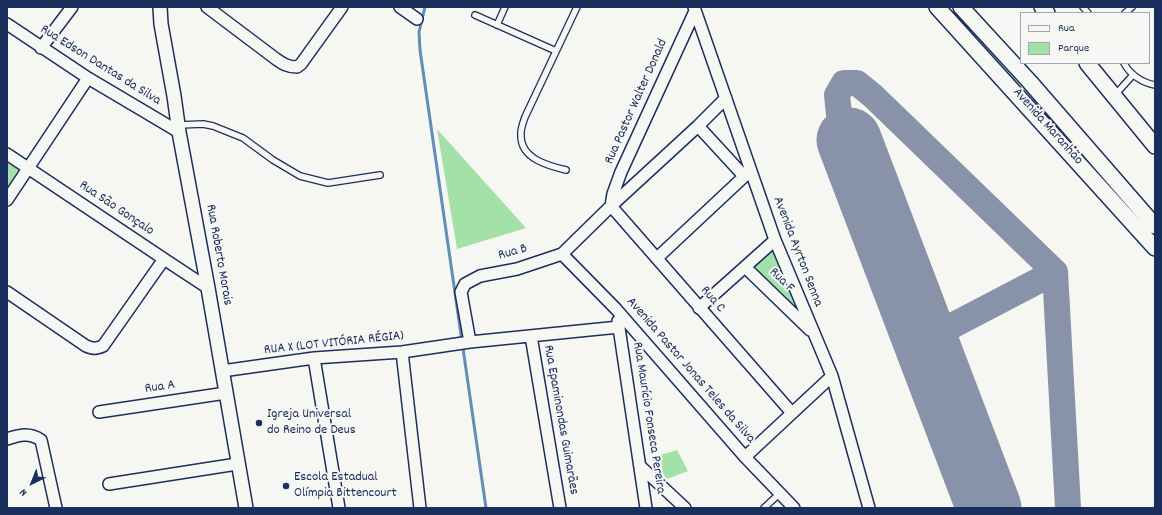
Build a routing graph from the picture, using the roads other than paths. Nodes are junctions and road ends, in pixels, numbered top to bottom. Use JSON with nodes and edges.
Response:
{"nodes":[{"id":1,"x":72,"y":7,"type":"edge"},
{"id":2,"x":160,"y":7,"type":"edge"},
{"id":3,"x":208,"y":7,"type":"edge"},
{"id":4,"x":342,"y":7,"type":"edge"},
{"id":5,"x":400,"y":7,"type":"edge"},
{"id":6,"x":505,"y":7,"type":"edge"},
{"id":7,"x":577,"y":7,"type":"edge"},
{"id":8,"x":937,"y":7,"type":"edge"},
{"id":9,"x":961,"y":7,"type":"edge"},
{"id":10,"x":694,"y":9,"type":"edge"},
{"id":11,"x":475,"y":15,"type":"dead end"},
{"id":12,"x":417,"y":19,"type":"dead end"},
{"id":13,"x":7,"y":24,"type":"edge"},
{"id":14,"x":497,"y":25,"type":"junction"},
{"id":15,"x":41,"y":48,"type":"junction"},
{"id":16,"x":556,"y":51,"type":"junction"},
{"id":17,"x":1010,"y":61,"type":"junction"},
{"id":18,"x":1088,"y":64,"type":"edge"},
{"id":19,"x":1125,"y":64,"type":"edge"},
{"id":20,"x":997,"y":73,"type":"junction"},
{"id":21,"x":1133,"y":75,"type":"junction"},
{"id":22,"x":88,"y":78,"type":"junction"},
{"id":23,"x":1155,"y":85,"type":"edge"},
{"id":24,"x":1114,"y":96,"type":"junction"},
{"id":25,"x":726,"y":98,"type":"junction"},
{"id":26,"x":698,"y":126,"type":"junction"},
{"id":27,"x":179,"y":128,"type":"junction"},
{"id":28,"x":1155,"y":146,"type":"edge"},
{"id":29,"x":7,"y":154,"type":"edge"},
{"id":30,"x":28,"y":169,"type":"junction"},
{"id":31,"x":566,"y":170,"type":"dead end"},
{"id":32,"x":747,"y":174,"type":"junction"},
{"id":33,"x":380,"y":175,"type":"dead end"},
{"id":34,"x":7,"y":200,"type":"edge"},
{"id":35,"x":611,"y":206,"type":"junction"},
{"id":36,"x":1155,"y":226,"type":"edge"},
{"id":37,"x":775,"y":240,"type":"junction"},
{"id":38,"x":1155,"y":248,"type":"edge"},
{"id":39,"x":562,"y":254,"type":"junction"},
{"id":40,"x":656,"y":258,"type":"junction"},
{"id":41,"x":164,"y":259,"type":"junction"},
{"id":42,"x":745,"y":267,"type":"junction"},
{"id":43,"x":208,"y":288,"type":"junction"},
{"id":44,"x":7,"y":292,"type":"edge"},
{"id":45,"x":699,"y":308,"type":"junction"},
{"id":46,"x":616,"y":309,"type":"junction"},
{"id":47,"x":619,"y":327,"type":"junction"},
{"id":48,"x":813,"y":333,"type":"junction"},
{"id":49,"x":531,"y":336,"type":"junction"},
{"id":50,"x":470,"y":342,"type":"junction"},
{"id":51,"x":402,"y":352,"type":"junction"},
{"id":52,"x":314,"y":358,"type":"junction"},
{"id":53,"x":222,"y":371,"type":"junction"},
{"id":54,"x":832,"y":376,"type":"junction"},
{"id":55,"x":226,"y":393,"type":"junction"},
{"id":56,"x":99,"y":412,"type":"dead end"},
{"id":57,"x":792,"y":413,"type":"junction"},
{"id":58,"x":7,"y":439,"type":"edge"},
{"id":59,"x":745,"y":457,"type":"junction"},
{"id":60,"x":238,"y":464,"type":"junction"},
{"id":61,"x":641,"y":467,"type":"junction"},
{"id":62,"x":109,"y":484,"type":"dead end"},
{"id":63,"x":780,"y":493,"type":"junction"},
{"id":64,"x":56,"y":508,"type":"edge"},
{"id":65,"x":246,"y":508,"type":"edge"},
{"id":66,"x":338,"y":508,"type":"edge"},
{"id":67,"x":420,"y":508,"type":"edge"},
{"id":68,"x":560,"y":508,"type":"edge"},
{"id":69,"x":646,"y":508,"type":"edge"},
{"id":70,"x":685,"y":508,"type":"edge"},
{"id":71,"x":764,"y":508,"type":"edge"},
{"id":72,"x":794,"y":508,"type":"edge"},
{"id":73,"x":869,"y":508,"type":"edge"}],
"edges":[{"from":1,"to":15,"type":"street"},
{"from":2,"to":27,"type":"street","name":"Rua Roberto Morais"},
{"from":3,"to":4,"type":"street"},
{"from":5,"to":12,"type":"street"},
{"from":6,"to":14,"type":"lane"},
{"from":7,"to":16,"type":"lane"},
{"from":8,"to":20,"type":"main road","name":"Avenida Maranhão"},
{"from":9,"to":17,"type":"main road","name":"Avenida Maranhão"},
{"from":10,"to":25,"type":"street","name":"Avenida Ayrton Senna"},
{"from":10,"to":35,"type":"street","name":"Rua Pastor Walter Donald"},
{"from":11,"to":14,"type":"lane"},
{"from":13,"to":15,"type":"street","name":"Rua Edson Dantas da Silva"},
{"from":14,"to":16,"type":"lane"},
{"from":15,"to":22,"type":"street","name":"Rua Edson Dantas da Silva"},
{"from":16,"to":31,"type":"lane"},
{"from":17,"to":20,"type":"main road"},
{"from":17,"to":36,"type":"main road","name":"Avenida Maranhão"},
{"from":18,"to":24,"type":"main road"},
{"from":19,"to":21,"type":"lane"},
{"from":20,"to":38,"type":"main road","name":"Avenida Maranhão"},
{"from":21,"to":23,"type":"lane"},
{"from":21,"to":24,"type":"lane"},
{"from":22,"to":27,"type":"street","name":"Rua Edson Dantas da Silva"},
{"from":22,"to":30,"type":"street"},
{"from":24,"to":28,"type":"main road"},
{"from":25,"to":26,"type":"street","name":"Rua B"},
{"from":25,"to":32,"type":"street","name":"Avenida Ayrton Senna"},
{"from":26,"to":32,"type":"street"},
{"from":26,"to":35,"type":"street","name":"Rua B"},
{"from":27,"to":33,"type":"lane"},
{"from":27,"to":43,"type":"street","name":"Rua Roberto Morais"},
{"from":29,"to":30,"type":"street","name":"Rua São Gonçalo"},
{"from":30,"to":34,"type":"street"},
{"from":30,"to":41,"type":"street","name":"Rua São Gonçalo"},
{"from":32,"to":37,"type":"street","name":"Avenida Ayrton Senna"},
{"from":32,"to":40,"type":"street"},
{"from":35,"to":39,"type":"street","name":"Rua B"},
{"from":35,"to":40,"type":"street","name":"Rua C"},
{"from":37,"to":42,"type":"street"},
{"from":37,"to":48,"type":"street","name":"Avenida Ayrton Senna"},
{"from":39,"to":46,"type":"street","name":"Avenida Pastor Jonas Teles da Silva"},
{"from":39,"to":50,"type":"street","name":"Rua B"},
{"from":40,"to":45,"type":"street","name":"Rua C"},
{"from":41,"to":43,"type":"street","name":"Rua São Gonçalo"},
{"from":41,"to":44,"type":"street"},
{"from":42,"to":45,"type":"street"},
{"from":42,"to":48,"type":"street","name":"Rua F"},
{"from":43,"to":53,"type":"street","name":"Rua Roberto Morais"},
{"from":45,"to":57,"type":"street","name":"Rua C"},
{"from":46,"to":47,"type":"street","name":"Rua Maurício Fonseca Pereira"},
{"from":46,"to":59,"type":"street","name":"Avenida Pastor Jonas Teles da Silva"},
{"from":47,"to":49,"type":"street","name":"RUA X (LOT VITÓRIA RÉGIA)"},
{"from":47,"to":61,"type":"street","name":"Rua Maurício Fonseca Pereira"},
{"from":48,"to":54,"type":"street","name":"Avenida Ayrton Senna"},
{"from":49,"to":50,"type":"street","name":"RUA X (LOT VITÓRIA RÉGIA)"},
{"from":49,"to":68,"type":"street","name":"Rua Epaminondas Guimarães"},
{"from":50,"to":51,"type":"street","name":"RUA X (LOT VITÓRIA RÉGIA)"},
{"from":51,"to":52,"type":"street","name":"RUA X (LOT VITÓRIA RÉGIA)"},
{"from":51,"to":67,"type":"street"},
{"from":52,"to":53,"type":"street","name":"RUA X (LOT VITÓRIA RÉGIA)"},
{"from":52,"to":66,"type":"street"},
{"from":53,"to":55,"type":"street","name":"Rua Roberto Morais"},
{"from":54,"to":57,"type":"street"},
{"from":54,"to":73,"type":"street","name":"Avenida Ayrton Senna"},
{"from":55,"to":56,"type":"street","name":"Rua A"},
{"from":55,"to":60,"type":"street","name":"Rua Roberto Morais"},
{"from":57,"to":59,"type":"street"},
{"from":58,"to":64,"type":"street"},
{"from":59,"to":63,"type":"street","name":"Avenida Pastor Jonas Teles da Silva"},
{"from":60,"to":62,"type":"street"},
{"from":60,"to":65,"type":"street","name":"Rua Roberto Morais"},
{"from":61,"to":69,"type":"street","name":"Rua Maurício Fonseca Pereira"},
{"from":61,"to":70,"type":"street"},
{"from":63,"to":71,"type":"lane"},
{"from":63,"to":72,"type":"street","name":"Avenida Pastor Jonas Teles da Silva"}]}
